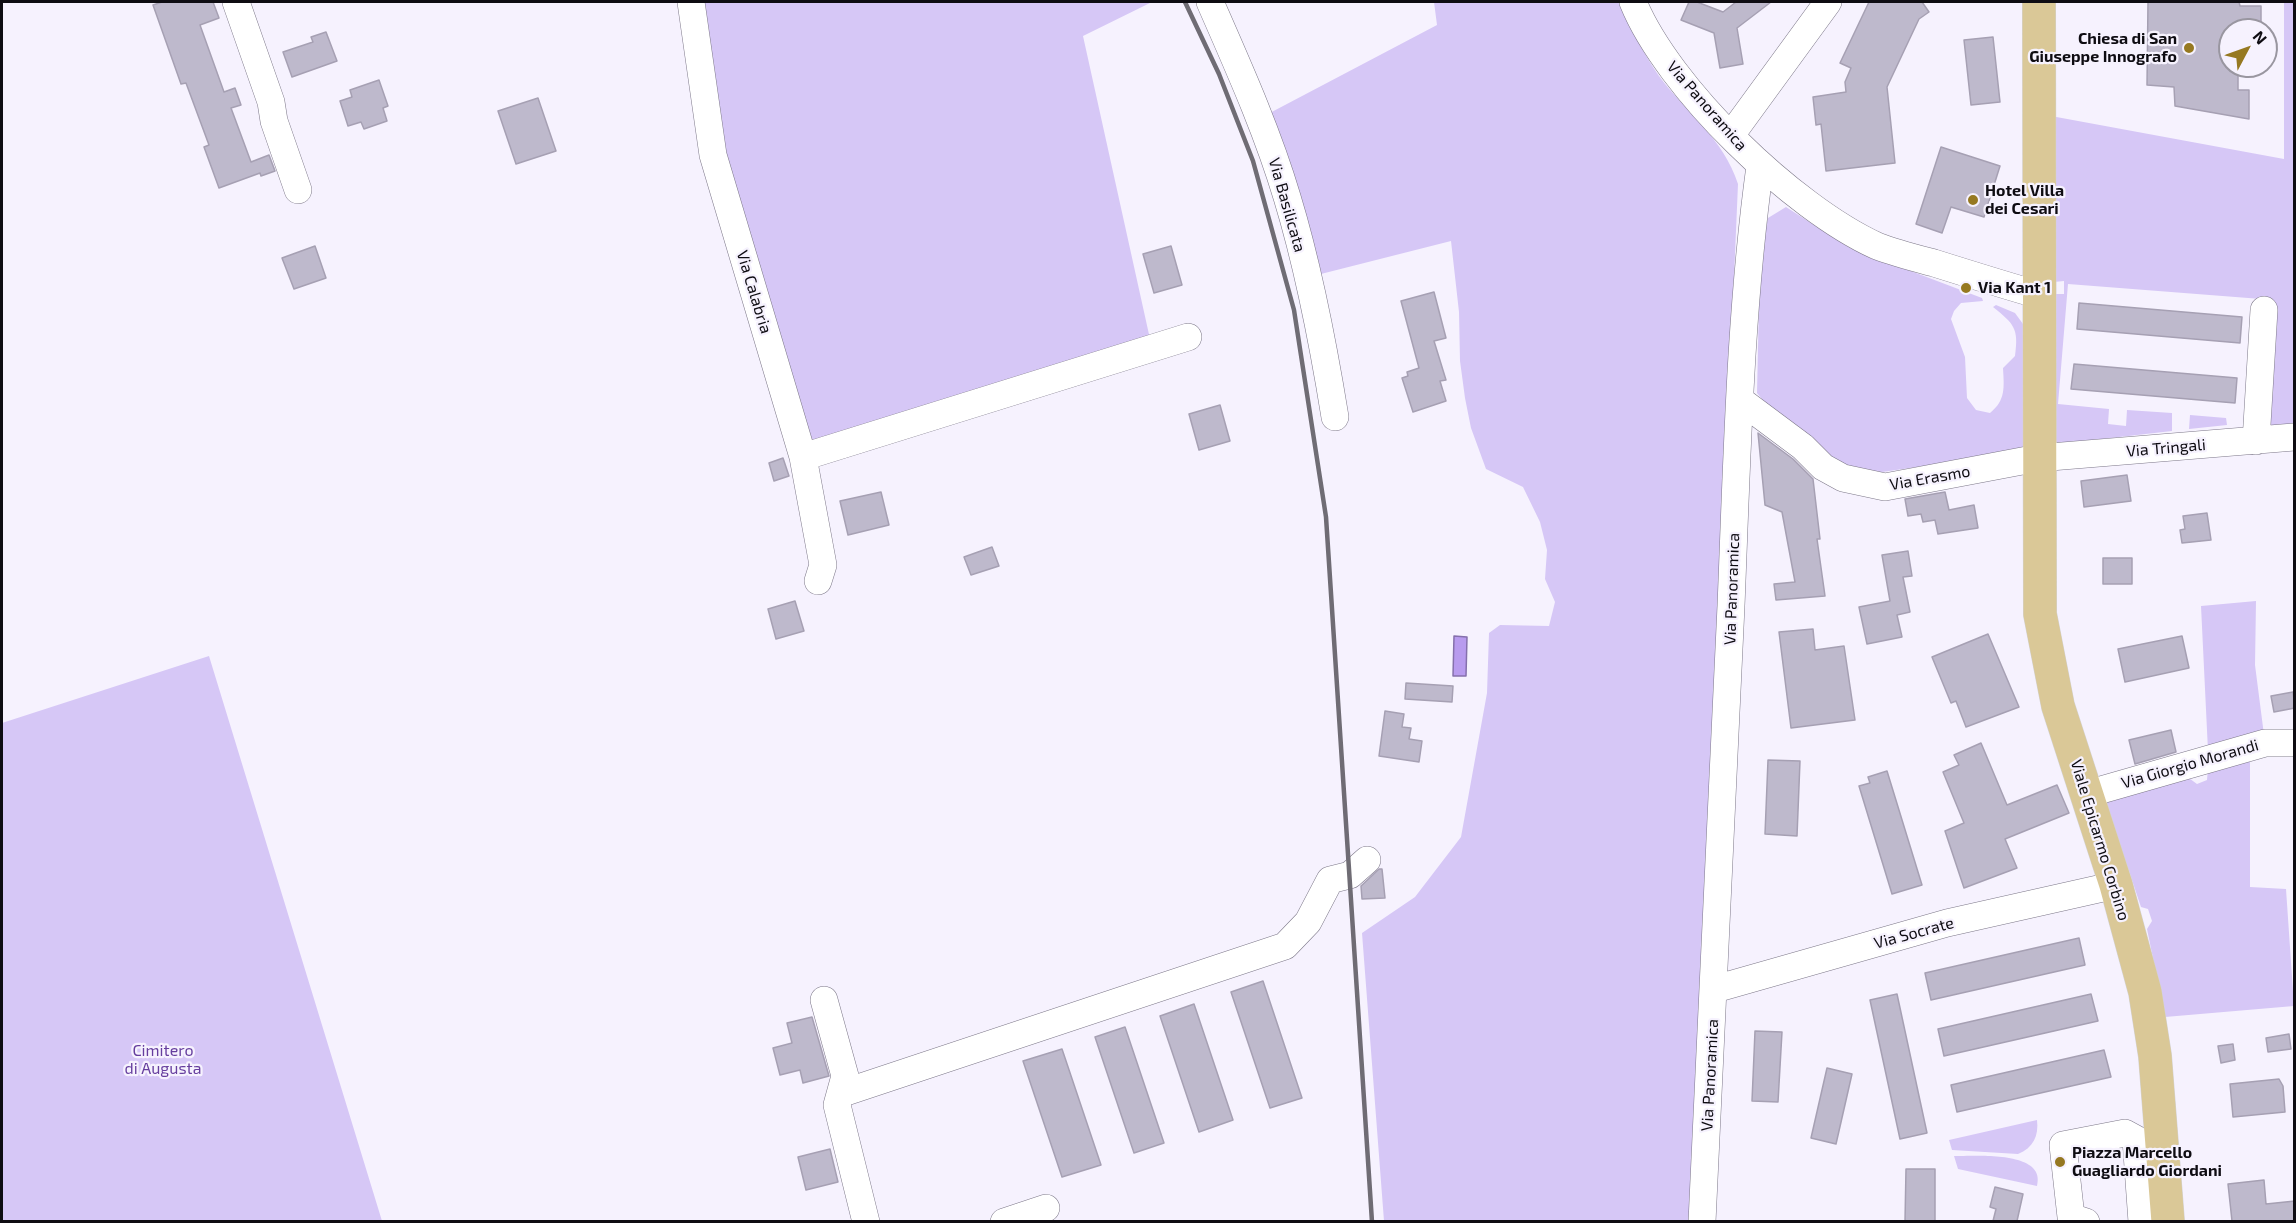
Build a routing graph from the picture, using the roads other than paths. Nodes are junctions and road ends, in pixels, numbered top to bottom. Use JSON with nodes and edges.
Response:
{"nodes":[{"id":1,"x":236,"y":2,"type":"edge"},
{"id":2,"x":691,"y":2,"type":"edge"},
{"id":3,"x":1210,"y":2,"type":"edge"},
{"id":4,"x":1634,"y":2,"type":"edge"},
{"id":5,"x":1828,"y":2,"type":"edge"},
{"id":6,"x":2039,"y":2,"type":"edge"},
{"id":7,"x":1731,"y":135,"type":"junction"},
{"id":8,"x":1760,"y":166,"type":"junction"},
{"id":9,"x":298,"y":190,"type":"dead end"},
{"id":10,"x":2038,"y":295,"type":"junction"},
{"id":11,"x":2264,"y":310,"type":"dead end"},
{"id":12,"x":1188,"y":337,"type":"dead end"},
{"id":13,"x":1740,"y":400,"type":"junction"},
{"id":14,"x":1335,"y":417,"type":"dead end"},
{"id":15,"x":2295,"y":438,"type":"edge"},
{"id":16,"x":2256,"y":441,"type":"junction"},
{"id":17,"x":803,"y":457,"type":"junction"},
{"id":18,"x":2038,"y":458,"type":"junction"},
{"id":19,"x":818,"y":581,"type":"dead end"},
{"id":20,"x":2295,"y":743,"type":"edge"},
{"id":21,"x":2087,"y":794,"type":"junction"},
{"id":22,"x":1366,"y":860,"type":"dead end"},
{"id":23,"x":2116,"y":885,"type":"junction"},
{"id":24,"x":1715,"y":989,"type":"junction"},
{"id":25,"x":824,"y":1000,"type":"dead end"},
{"id":26,"x":840,"y":1094,"type":"junction"},
{"id":27,"x":1046,"y":1208,"type":"dead end"},
{"id":28,"x":866,"y":1221,"type":"edge"},
{"id":29,"x":1004,"y":1221,"type":"edge"},
{"id":30,"x":1702,"y":1221,"type":"edge"},
{"id":31,"x":2086,"y":1221,"type":"edge"},
{"id":32,"x":2142,"y":1221,"type":"edge"},
{"id":33,"x":2168,"y":1221,"type":"edge"}],
"edges":[{"from":1,"to":9,"type":"street"},
{"from":2,"to":17,"type":"street","name":"Via Calabria"},
{"from":3,"to":14,"type":"street","name":"Via Basilicata"},
{"from":4,"to":7,"type":"street","name":"Via Panoramica"},
{"from":5,"to":7,"type":"street"},
{"from":6,"to":10,"type":"main road","name":"Viale Epicarmo Corbino"},
{"from":7,"to":8,"type":"street","name":"Via Panoramica"},
{"from":8,"to":10,"type":"street"},
{"from":8,"to":13,"type":"street","name":"Via Panoramica"},
{"from":10,"to":18,"type":"main road","name":"Viale Epicarmo Corbino"},
{"from":11,"to":16,"type":"street"},
{"from":12,"to":17,"type":"street"},
{"from":13,"to":18,"type":"street","name":"Via Erasmo"},
{"from":13,"to":24,"type":"street","name":"Via Panoramica"},
{"from":15,"to":16,"type":"street","name":"Via Tringali"},
{"from":16,"to":18,"type":"street","name":"Via Tringali"},
{"from":17,"to":19,"type":"street","name":"Via Calabria"},
{"from":18,"to":21,"type":"main road","name":"Viale Epicarmo Corbino"},
{"from":20,"to":21,"type":"street","name":"Via Giorgio Morandi"},
{"from":21,"to":23,"type":"main road","name":"Viale Epicarmo Corbino"},
{"from":22,"to":26,"type":"street"},
{"from":23,"to":24,"type":"street","name":"Via Socrate"},
{"from":23,"to":33,"type":"main road","name":"Viale Epicarmo Corbino"},
{"from":24,"to":30,"type":"street","name":"Via Panoramica"},
{"from":25,"to":26,"type":"street"},
{"from":26,"to":28,"type":"street"},
{"from":27,"to":29,"type":"street"},
{"from":31,"to":32,"type":"street"}]}
